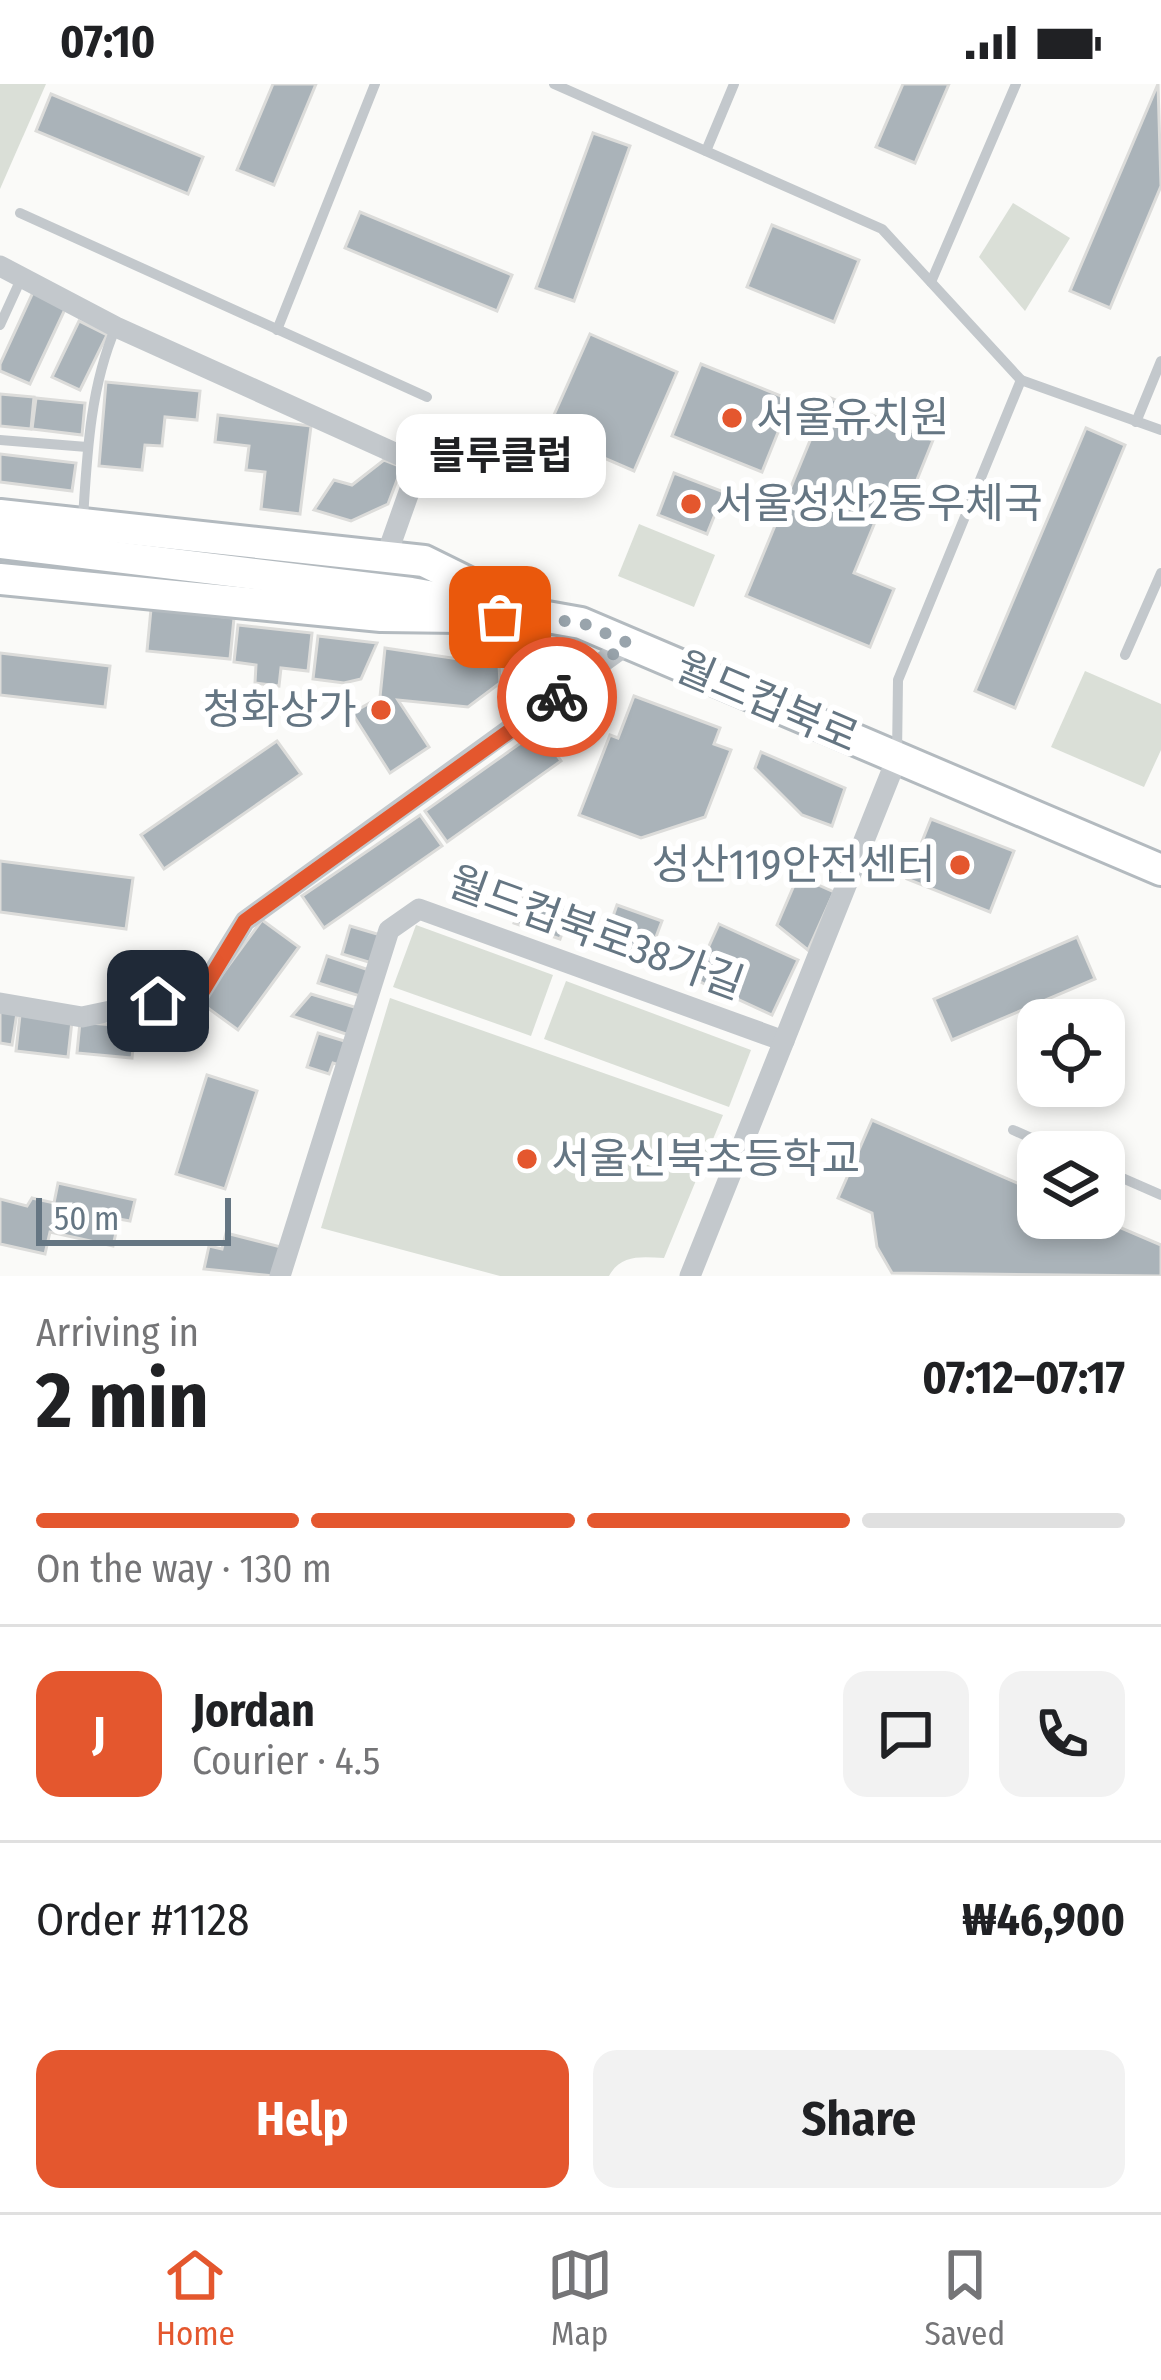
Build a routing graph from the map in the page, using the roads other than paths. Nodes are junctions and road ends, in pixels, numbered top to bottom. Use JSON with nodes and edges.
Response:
{"nodes":[{"id":1,"x":375,"y":84,"type":"edge"},
{"id":2,"x":554,"y":84,"type":"edge"},
{"id":3,"x":734,"y":84,"type":"edge"},
{"id":4,"x":1016,"y":84,"type":"edge"},
{"id":5,"x":706,"y":151,"type":"junction"},
{"id":6,"x":20,"y":213,"type":"dead end"},
{"id":7,"x":0,"y":266,"type":"edge"},
{"id":8,"x":22,"y":276,"type":"junction"},
{"id":9,"x":931,"y":282,"type":"junction"},
{"id":10,"x":0,"y":325,"type":"edge"},
{"id":11,"x":116,"y":327,"type":"junction"},
{"id":12,"x":277,"y":330,"type":"junction"},
{"id":13,"x":1161,"y":362,"type":"edge"},
{"id":14,"x":1021,"y":380,"type":"junction"},
{"id":15,"x":427,"y":397,"type":"dead end"},
{"id":16,"x":1136,"y":422,"type":"junction"},
{"id":17,"x":1161,"y":430,"type":"edge"},
{"id":18,"x":0,"y":440,"type":"edge"},
{"id":19,"x":87,"y":447,"type":"junction"},
{"id":20,"x":0,"y":515,"type":"edge"},
{"id":21,"x":82,"y":523,"type":"junction"},
{"id":22,"x":0,"y":543,"type":"edge"},
{"id":23,"x":386,"y":557,"type":"junction"},
{"id":24,"x":1161,"y":573,"type":"edge"},
{"id":25,"x":0,"y":579,"type":"edge"},
{"id":26,"x":539,"y":617,"type":"junction"},
{"id":27,"x":628,"y":643,"type":"junction"},
{"id":28,"x":1125,"y":655,"type":"dead end"},
{"id":29,"x":897,"y":758,"type":"junction"},
{"id":30,"x":1161,"y":870,"type":"edge"},
{"id":31,"x":0,"y":1003,"type":"edge"},
{"id":32,"x":784,"y":1041,"type":"junction"},
{"id":33,"x":1013,"y":1130,"type":"dead end"},
{"id":34,"x":1017,"y":1132,"type":"edge"},
{"id":35,"x":1125,"y":1179,"type":"edge"},
{"id":36,"x":1161,"y":1195,"type":"edge"},
{"id":37,"x":280,"y":1276,"type":"edge"},
{"id":38,"x":690,"y":1276,"type":"edge"}],
"edges":[{"from":1,"to":12,"type":"lane"},
{"from":2,"to":5,"type":"lane"},
{"from":3,"to":5,"type":"lane"},
{"from":4,"to":9,"type":"lane"},
{"from":5,"to":9,"type":"lane"},
{"from":6,"to":12,"type":"lane"},
{"from":7,"to":8,"type":"street"},
{"from":8,"to":10,"type":"lane"},
{"from":8,"to":11,"type":"street"},
{"from":9,"to":14,"type":"lane"},
{"from":11,"to":19,"type":"lane"},
{"from":11,"to":23,"type":"street"},
{"from":12,"to":15,"type":"lane"},
{"from":13,"to":16,"type":"lane"},
{"from":14,"to":16,"type":"lane"},
{"from":14,"to":29,"type":"lane"},
{"from":16,"to":17,"type":"lane"},
{"from":18,"to":19,"type":"lane"},
{"from":19,"to":21,"type":"lane"},
{"from":20,"to":21,"type":"main road"},
{"from":21,"to":23,"type":"main road"},
{"from":22,"to":26,"type":"main road","name":"월드컵북로"},
{"from":23,"to":26,"type":"main road"},
{"from":24,"to":28,"type":"lane"},
{"from":25,"to":26,"type":"main road"},
{"from":26,"to":27,"type":"main road","name":"월드컵북로"},
{"from":27,"to":29,"type":"main road","name":"월드컵북로"},
{"from":27,"to":31,"type":"street"},
{"from":29,"to":30,"type":"main road","name":"월드컵북로"},
{"from":29,"to":32,"type":"street"},
{"from":32,"to":37,"type":"street","name":"월드컵북로38가길"},
{"from":32,"to":38,"type":"street"},
{"from":33,"to":34,"type":"lane"},
{"from":35,"to":36,"type":"lane"}]}
